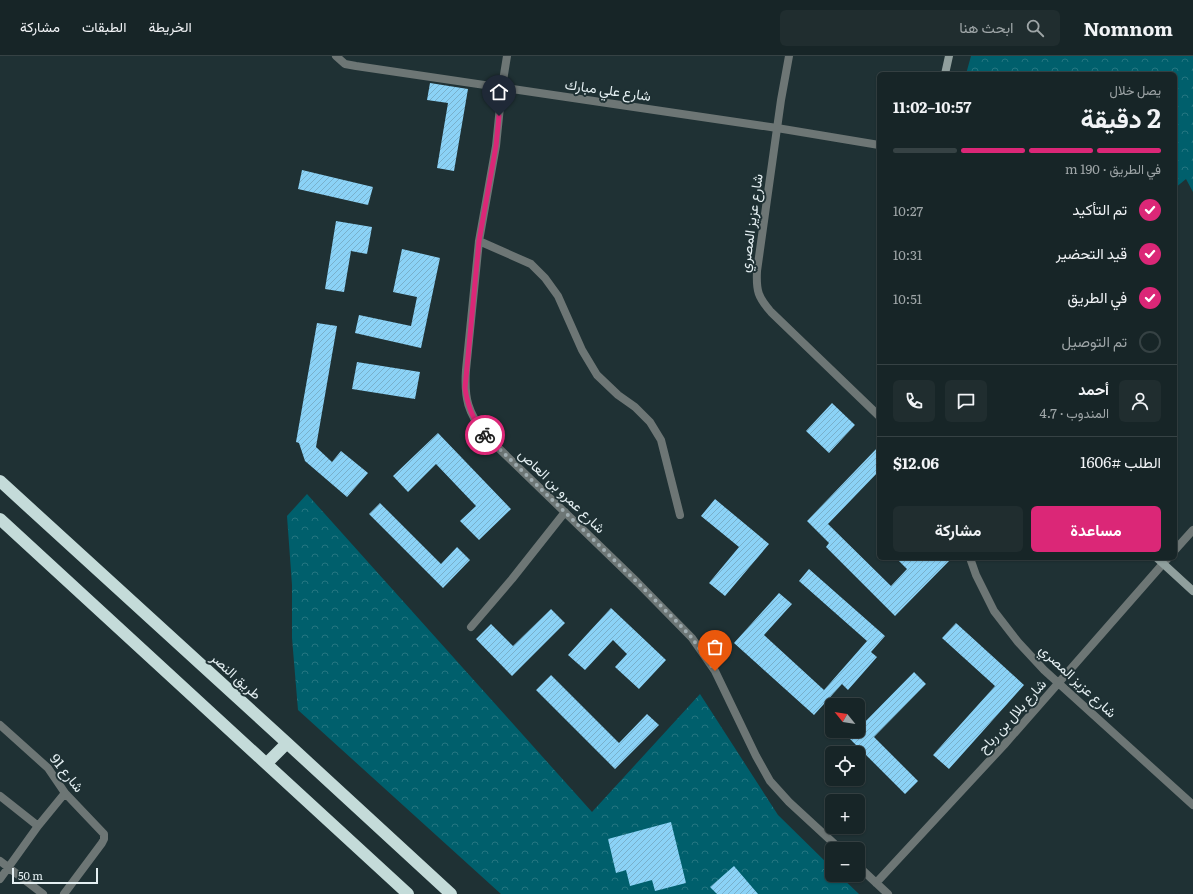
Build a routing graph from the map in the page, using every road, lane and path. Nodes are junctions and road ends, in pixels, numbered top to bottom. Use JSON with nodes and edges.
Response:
{"nodes":[{"id":1,"x":336,"y":56,"type":"edge"},
{"id":2,"x":507,"y":56,"type":"edge"},
{"id":3,"x":789,"y":56,"type":"edge"},
{"id":4,"x":949,"y":56,"type":"edge"},
{"id":5,"x":945,"y":72,"type":"edge"},
{"id":6,"x":502,"y":87,"type":"junction"},
{"id":7,"x":777,"y":128,"type":"junction"},
{"id":8,"x":877,"y":145,"type":"edge"},
{"id":9,"x":479,"y":241,"type":"junction"},
{"id":10,"x":877,"y":414,"type":"edge"},
{"id":11,"x":0,"y":481,"type":"edge"},
{"id":12,"x":565,"y":512,"type":"junction"},
{"id":13,"x":680,"y":515,"type":"dead end"},
{"id":14,"x":0,"y":519,"type":"edge"},
{"id":15,"x":1193,"y":530,"type":"edge"},
{"id":16,"x":1177,"y":548,"type":"edge"},
{"id":17,"x":971,"y":560,"type":"edge"},
{"id":18,"x":1163,"y":560,"type":"edge"},
{"id":19,"x":1193,"y":591,"type":"edge"},
{"id":20,"x":471,"y":627,"type":"dead end"},
{"id":21,"x":1058,"y":683,"type":"junction"},
{"id":22,"x":0,"y":725,"type":"edge"},
{"id":23,"x":287,"y":743,"type":"junction"},
{"id":24,"x":267,"y":763,"type":"junction"},
{"id":25,"x":65,"y":793,"type":"junction"},
{"id":26,"x":0,"y":796,"type":"edge"},
{"id":27,"x":1193,"y":805,"type":"edge"},
{"id":28,"x":38,"y":826,"type":"junction"},
{"id":29,"x":832,"y":842,"type":"edge"},
{"id":30,"x":0,"y":861,"type":"edge"},
{"id":31,"x":8,"y":868,"type":"junction"},
{"id":32,"x":865,"y":873,"type":"edge"},
{"id":33,"x":0,"y":879,"type":"edge"},
{"id":34,"x":876,"y":883,"type":"junction"},
{"id":35,"x":43,"y":894,"type":"edge"},
{"id":36,"x":64,"y":894,"type":"edge"},
{"id":37,"x":408,"y":894,"type":"edge"},
{"id":38,"x":451,"y":894,"type":"edge"},
{"id":39,"x":888,"y":894,"type":"edge"}],
"edges":[{"from":1,"to":6,"type":"street","name":"شارع علي مبارك"},
{"from":2,"to":6,"type":"street","name":"شارع عمرو بن العاص"},
{"from":3,"to":7,"type":"street","name":"شارع عزيز المصري"},
{"from":4,"to":5,"type":"street"},
{"from":6,"to":7,"type":"street","name":"شارع علي مبارك"},
{"from":6,"to":9,"type":"street","name":"شارع عمرو بن العاص"},
{"from":7,"to":8,"type":"street","name":"شارع علي مبارك"},
{"from":7,"to":10,"type":"street","name":"شارع عزيز المصري"},
{"from":9,"to":12,"type":"street","name":"شارع عمرو بن العاص"},
{"from":9,"to":13,"type":"street"},
{"from":11,"to":23,"type":"highway","name":"طريق النصر"},
{"from":12,"to":20,"type":"street"},
{"from":12,"to":29,"type":"street","name":"شارع عمرو بن العاص"},
{"from":14,"to":24,"type":"highway"},
{"from":15,"to":16,"type":"street"},
{"from":17,"to":21,"type":"street","name":"شارع عزيز المصري"},
{"from":18,"to":19,"type":"street"},
{"from":18,"to":21,"type":"street","name":"شارع بلال بن رباح"},
{"from":21,"to":27,"type":"street","name":"شارع عزيز المصري"},
{"from":21,"to":34,"type":"street","name":"شارع بلال بن رباح"},
{"from":22,"to":25,"type":"street","name":"شارع 91"},
{"from":23,"to":24,"type":"highway"},
{"from":23,"to":38,"type":"highway","name":"طريق النصر"},
{"from":24,"to":37,"type":"highway"},
{"from":25,"to":28,"type":"street"},
{"from":25,"to":36,"type":"street","name":"شارع 91"},
{"from":26,"to":28,"type":"street"},
{"from":28,"to":31,"type":"street"},
{"from":30,"to":31,"type":"street"},
{"from":31,"to":33,"type":"street"},
{"from":31,"to":35,"type":"street"},
{"from":32,"to":34,"type":"street"},
{"from":34,"to":39,"type":"street"}]}
